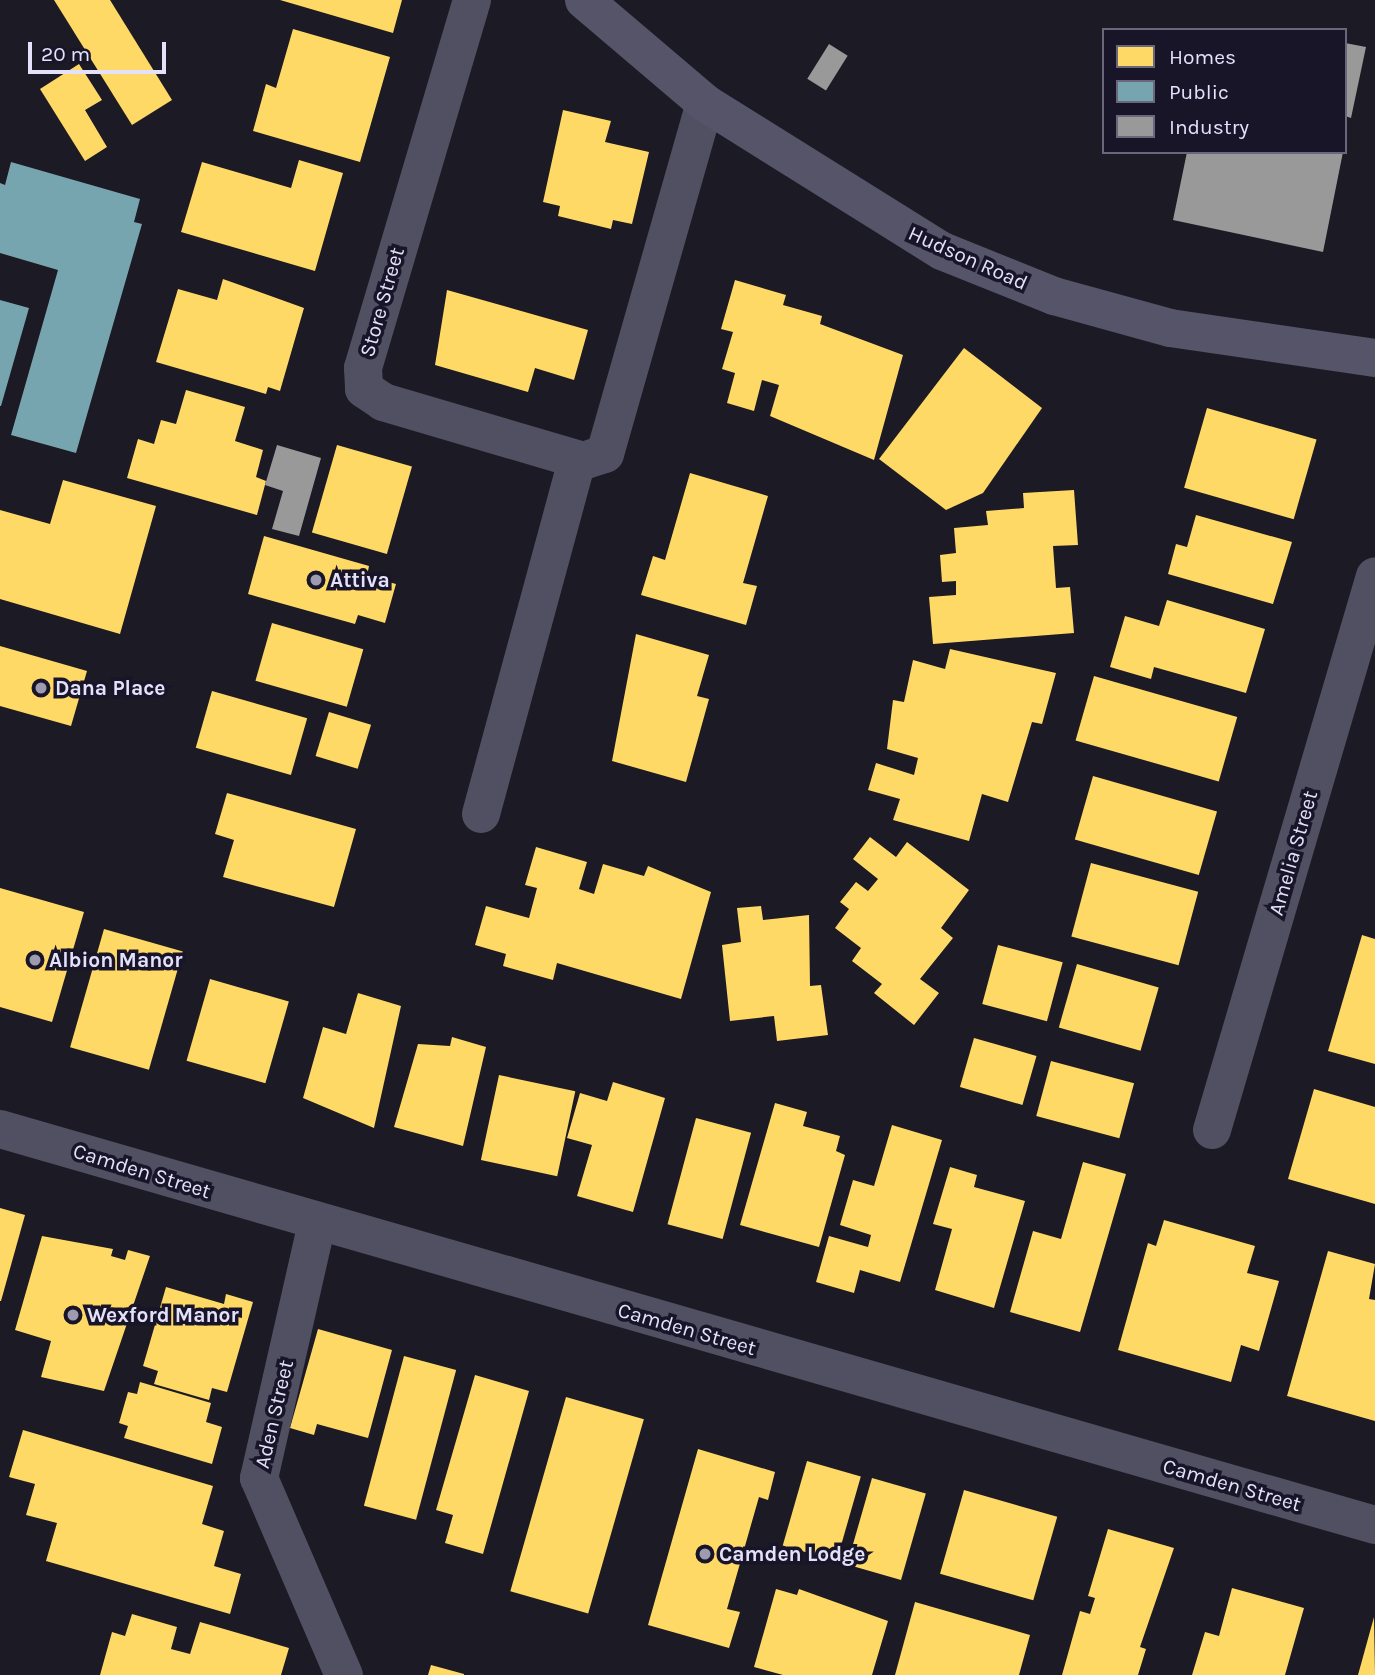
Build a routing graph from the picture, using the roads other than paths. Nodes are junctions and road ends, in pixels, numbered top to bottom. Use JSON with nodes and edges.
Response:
{"nodes":[{"id":1,"x":472,"y":0,"type":"edge"},
{"id":2,"x":584,"y":0,"type":"edge"},
{"id":3,"x":705,"y":103,"type":"junction"},
{"id":4,"x":1375,"y":358,"type":"edge"},
{"id":5,"x":577,"y":460,"type":"junction"},
{"id":6,"x":1375,"y":576,"type":"edge"},
{"id":7,"x":481,"y":814,"type":"dead end"},
{"id":8,"x":0,"y":1129,"type":"edge"},
{"id":9,"x":1212,"y":1130,"type":"dead end"},
{"id":10,"x":317,"y":1223,"type":"junction"},
{"id":11,"x":1375,"y":1525,"type":"edge"},
{"id":12,"x":344,"y":1675,"type":"edge"}],
"edges":[{"from":1,"to":5,"type":"street","name":"Store Street"},
{"from":2,"to":3,"type":"main road","name":"Hudson Road"},
{"from":3,"to":4,"type":"main road","name":"Hudson Road"},
{"from":3,"to":5,"type":"street"},
{"from":5,"to":7,"type":"street"},
{"from":6,"to":9,"type":"street","name":"Amelia Street"},
{"from":8,"to":10,"type":"street","name":"Camden Street"},
{"from":10,"to":11,"type":"street","name":"Camden Street"},
{"from":10,"to":12,"type":"street","name":"Aden Street"}]}
